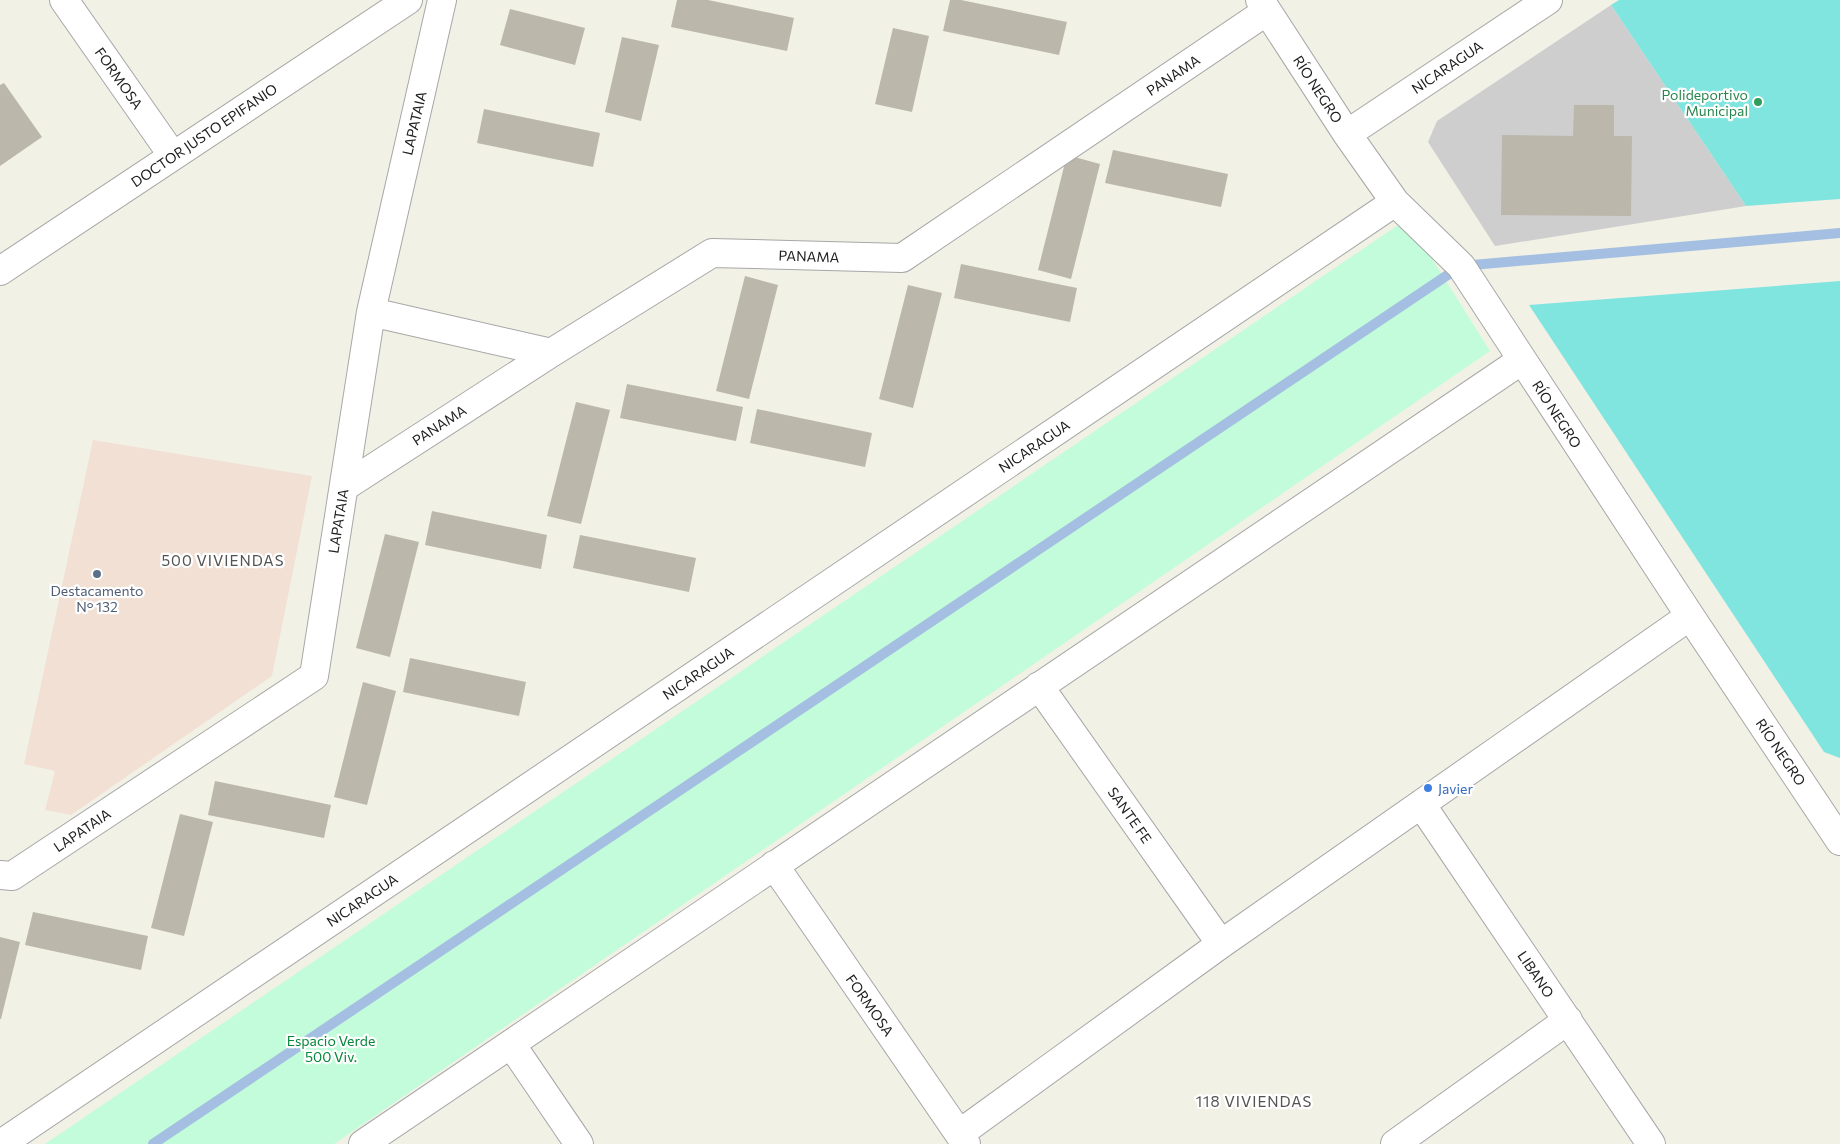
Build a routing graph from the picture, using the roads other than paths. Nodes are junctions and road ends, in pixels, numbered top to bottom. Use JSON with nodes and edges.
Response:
{"nodes":[{"id":1,"x":64,"y":0,"type":"edge"},
{"id":2,"x":408,"y":0,"type":"edge"},
{"id":3,"x":442,"y":0,"type":"edge"},
{"id":4,"x":1548,"y":0,"type":"edge"},
{"id":5,"x":1263,"y":5,"type":"edge"},
{"id":6,"x":1347,"y":134,"type":"junction"},
{"id":7,"x":173,"y":156,"type":"junction"},
{"id":8,"x":1395,"y":202,"type":"junction"},
{"id":9,"x":0,"y":271,"type":"edge"},
{"id":10,"x":371,"y":312,"type":"junction"},
{"id":11,"x":551,"y":353,"type":"junction"},
{"id":12,"x":1522,"y":360,"type":"junction"},
{"id":13,"x":344,"y":487,"type":"junction"},
{"id":14,"x":1690,"y":616,"type":"junction"},
{"id":15,"x":1039,"y":686,"type":"junction"},
{"id":16,"x":1421,"y":804,"type":"junction"},
{"id":17,"x":1838,"y":834,"type":"edge"},
{"id":18,"x":774,"y":865,"type":"junction"},
{"id":19,"x":0,"y":875,"type":"edge"},
{"id":20,"x":1221,"y":944,"type":"junction"},
{"id":21,"x":1568,"y":1020,"type":"junction"},
{"id":22,"x":511,"y":1044,"type":"junction"},
{"id":23,"x":962,"y":1139,"type":"edge"},
{"id":24,"x":1,"y":1144,"type":"edge"},
{"id":25,"x":363,"y":1144,"type":"edge"},
{"id":26,"x":578,"y":1144,"type":"edge"},
{"id":27,"x":1395,"y":1144,"type":"edge"},
{"id":28,"x":1651,"y":1144,"type":"edge"}],
"edges":[{"from":1,"to":7,"type":"street","name":"FORMOSA"},
{"from":2,"to":7,"type":"street","name":"DOCTOR JUSTO EPIFANIO"},
{"from":3,"to":10,"type":"street","name":"LAPATAIA"},
{"from":4,"to":6,"type":"street","name":"NICARAGUA"},
{"from":5,"to":6,"type":"street","name":"RÍO NEGRO"},
{"from":5,"to":11,"type":"street","name":"PANAMA"},
{"from":6,"to":8,"type":"street","name":"RÍO NEGRO"},
{"from":7,"to":9,"type":"street","name":"DOCTOR JUSTO EPIFANIO"},
{"from":8,"to":12,"type":"street","name":"RÍO NEGRO"},
{"from":8,"to":24,"type":"street","name":"NICARAGUA"},
{"from":10,"to":11,"type":"street"},
{"from":10,"to":13,"type":"street","name":"LAPATAIA"},
{"from":11,"to":13,"type":"street","name":"PANAMA"},
{"from":12,"to":14,"type":"street","name":"RÍO NEGRO"},
{"from":12,"to":15,"type":"street"},
{"from":13,"to":19,"type":"street","name":"LAPATAIA"},
{"from":14,"to":16,"type":"street"},
{"from":14,"to":17,"type":"street","name":"RÍO NEGRO"},
{"from":15,"to":18,"type":"street"},
{"from":15,"to":20,"type":"street","name":"SANTE FE"},
{"from":16,"to":20,"type":"street"},
{"from":16,"to":21,"type":"street","name":"LIBANO"},
{"from":18,"to":22,"type":"street"},
{"from":18,"to":23,"type":"street","name":"FORMOSA"},
{"from":20,"to":23,"type":"street"},
{"from":21,"to":27,"type":"street"},
{"from":21,"to":28,"type":"street","name":"LIBANO"},
{"from":22,"to":25,"type":"street"},
{"from":22,"to":26,"type":"street"}]}
